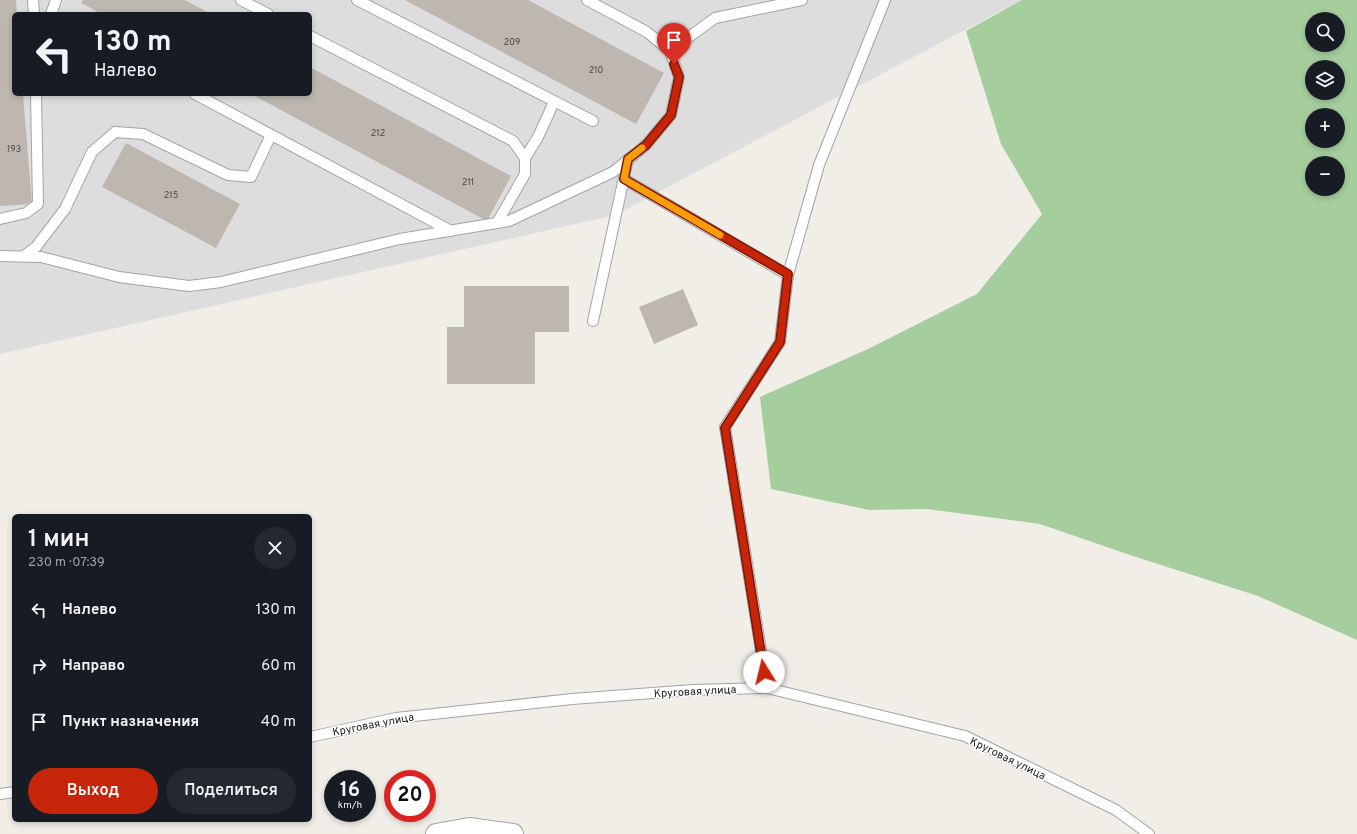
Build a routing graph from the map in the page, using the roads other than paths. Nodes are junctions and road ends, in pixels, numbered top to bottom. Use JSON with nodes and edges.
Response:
{"nodes":[{"id":1,"x":33,"y":0,"type":"edge"},
{"id":2,"x":56,"y":0,"type":"edge"},
{"id":3,"x":241,"y":0,"type":"edge"},
{"id":4,"x":357,"y":0,"type":"edge"},
{"id":5,"x":587,"y":0,"type":"edge"},
{"id":6,"x":802,"y":0,"type":"edge"},
{"id":7,"x":885,"y":0,"type":"edge"},
{"id":8,"x":34,"y":12,"type":"edge"},
{"id":9,"x":52,"y":12,"type":"edge"},
{"id":10,"x":264,"y":12,"type":"edge"},
{"id":11,"x":312,"y":37,"type":"edge"},
{"id":12,"x":670,"y":51,"type":"junction"},
{"id":13,"x":36,"y":96,"type":"edge"},
{"id":14,"x":199,"y":96,"type":"edge"},
{"id":15,"x":554,"y":102,"type":"junction"},
{"id":16,"x":593,"y":121,"type":"dead end"},
{"id":17,"x":271,"y":135,"type":"junction"},
{"id":18,"x":525,"y":158,"type":"junction"},
{"id":19,"x":628,"y":159,"type":"junction"},
{"id":20,"x":624,"y":179,"type":"junction"},
{"id":21,"x":0,"y":219,"type":"edge"},
{"id":22,"x":497,"y":223,"type":"junction"},
{"id":23,"x":451,"y":231,"type":"junction"},
{"id":24,"x":0,"y":256,"type":"edge"},
{"id":25,"x":24,"y":256,"type":"junction"},
{"id":26,"x":788,"y":274,"type":"junction"},
{"id":27,"x":593,"y":321,"type":"dead end"},
{"id":28,"x":767,"y":688,"type":"junction"},
{"id":29,"x":312,"y":737,"type":"edge"},
{"id":30,"x":12,"y":792,"type":"edge"},
{"id":31,"x":0,"y":794,"type":"edge"},
{"id":32,"x":436,"y":834,"type":"edge"},
{"id":33,"x":513,"y":834,"type":"edge"},
{"id":34,"x":1149,"y":834,"type":"edge"}],
"edges":[{"from":1,"to":8,"type":"lane"},
{"from":2,"to":9,"type":"lane"},
{"from":3,"to":10,"type":"lane"},
{"from":4,"to":15,"type":"lane"},
{"from":5,"to":12,"type":"lane"},
{"from":6,"to":12,"type":"lane"},
{"from":7,"to":26,"type":"lane"},
{"from":11,"to":18,"type":"lane"},
{"from":12,"to":19,"type":"lane"},
{"from":13,"to":21,"type":"lane"},
{"from":14,"to":17,"type":"lane"},
{"from":15,"to":16,"type":"lane"},
{"from":15,"to":18,"type":"lane"},
{"from":17,"to":23,"type":"lane"},
{"from":17,"to":25,"type":"lane"},
{"from":18,"to":22,"type":"lane"},
{"from":19,"to":20,"type":"lane"},
{"from":19,"to":22,"type":"lane"},
{"from":20,"to":26,"type":"lane"},
{"from":20,"to":27,"type":"lane"},
{"from":22,"to":23,"type":"lane"},
{"from":23,"to":25,"type":"lane"},
{"from":24,"to":25,"type":"lane"},
{"from":26,"to":28,"type":"lane"},
{"from":28,"to":29,"type":"lane","name":"Круговая улица"},
{"from":28,"to":34,"type":"lane","name":"Круговая улица"},
{"from":30,"to":31,"type":"lane"},
{"from":32,"to":33,"type":"street"}]}
